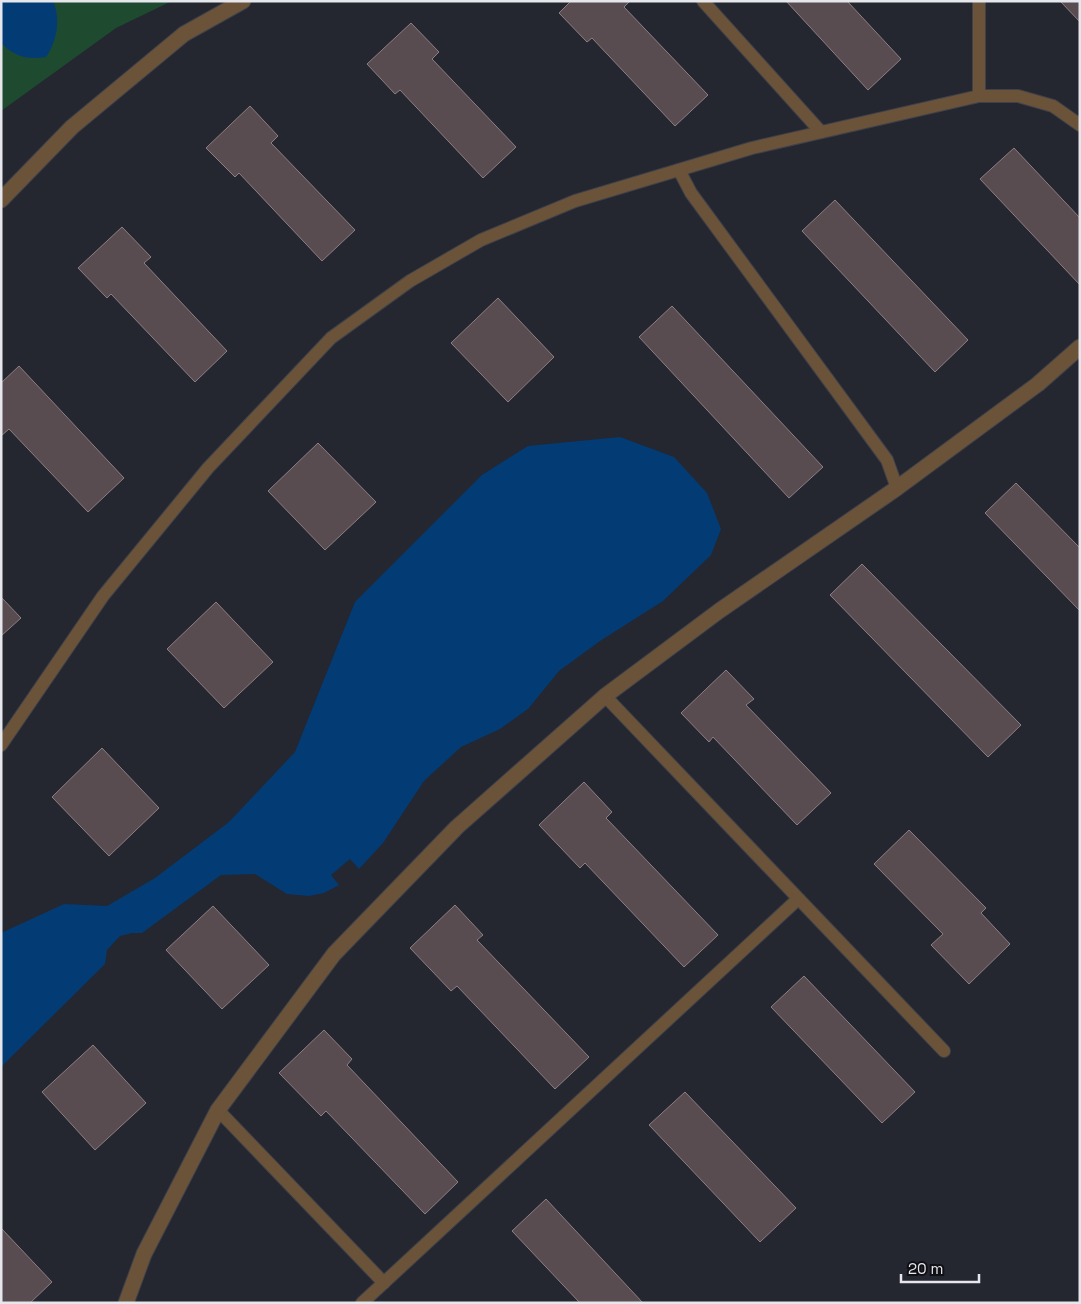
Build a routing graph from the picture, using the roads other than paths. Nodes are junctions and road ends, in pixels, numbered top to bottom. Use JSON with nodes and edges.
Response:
{"nodes":[{"id":1,"x":243,"y":1,"type":"edge"},
{"id":2,"x":702,"y":1,"type":"edge"},
{"id":3,"x":979,"y":1,"type":"edge"},
{"id":4,"x":978,"y":96,"type":"junction"},
{"id":5,"x":1080,"y":125,"type":"edge"},
{"id":6,"x":821,"y":132,"type":"junction"},
{"id":7,"x":679,"y":170,"type":"junction"},
{"id":8,"x":1,"y":200,"type":"edge"},
{"id":9,"x":1080,"y":347,"type":"edge"},
{"id":10,"x":897,"y":488,"type":"junction"},
{"id":11,"x":605,"y":696,"type":"junction"},
{"id":12,"x":1,"y":745,"type":"edge"},
{"id":13,"x":798,"y":898,"type":"junction"},
{"id":14,"x":944,"y":1051,"type":"dead end"},
{"id":15,"x":218,"y":1110,"type":"junction"},
{"id":16,"x":384,"y":1283,"type":"junction"},
{"id":17,"x":126,"y":1303,"type":"edge"},
{"id":18,"x":362,"y":1303,"type":"edge"}],
"edges":[{"from":1,"to":8,"type":"street"},
{"from":2,"to":6,"type":"lane"},
{"from":3,"to":4,"type":"lane"},
{"from":4,"to":5,"type":"lane"},
{"from":4,"to":6,"type":"lane"},
{"from":6,"to":7,"type":"lane"},
{"from":7,"to":10,"type":"lane"},
{"from":7,"to":12,"type":"lane"},
{"from":9,"to":10,"type":"street"},
{"from":10,"to":11,"type":"street"},
{"from":11,"to":13,"type":"lane"},
{"from":11,"to":15,"type":"street"},
{"from":13,"to":14,"type":"lane"},
{"from":13,"to":16,"type":"lane"},
{"from":15,"to":16,"type":"lane"},
{"from":15,"to":17,"type":"street"},
{"from":16,"to":18,"type":"lane"}]}
